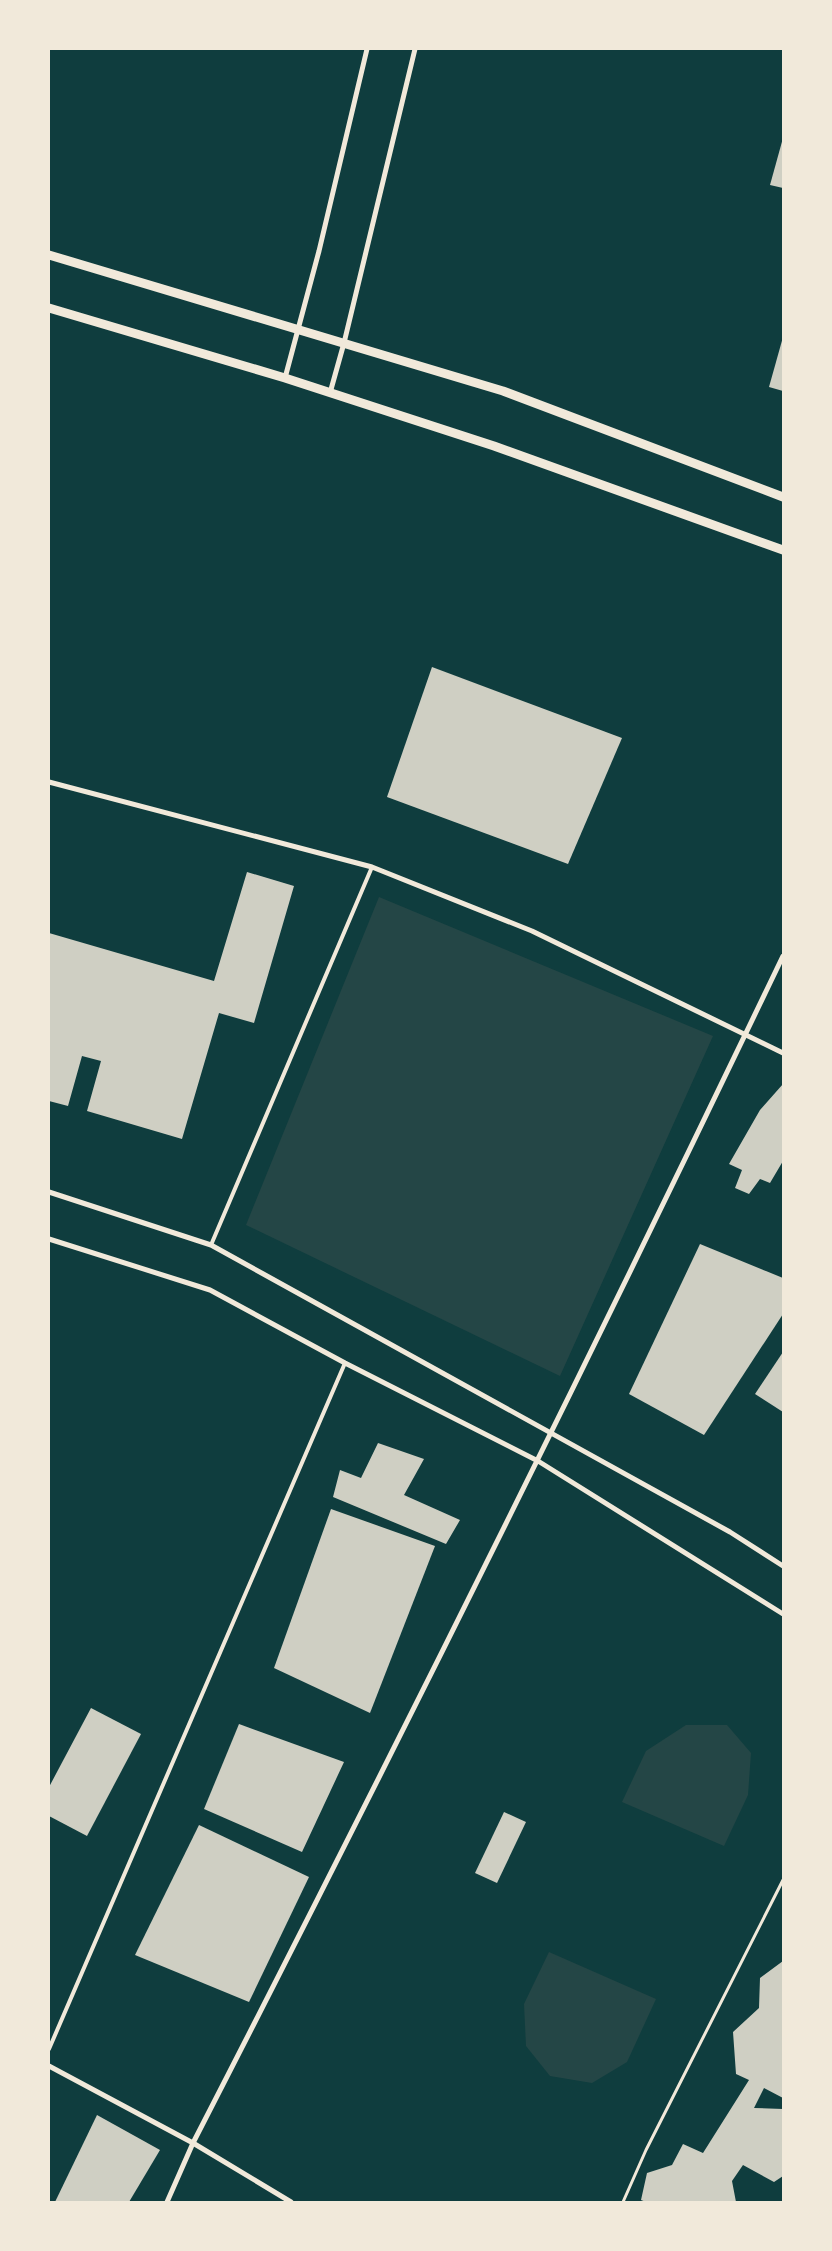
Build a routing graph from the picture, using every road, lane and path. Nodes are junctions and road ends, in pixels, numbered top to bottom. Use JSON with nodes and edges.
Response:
{"nodes":[{"id":1,"x":367,"y":49,"type":"edge"},
{"id":2,"x":416,"y":49,"type":"edge"},
{"id":3,"x":49,"y":255,"type":"edge"},
{"id":4,"x":49,"y":308,"type":"edge"},
{"id":5,"x":298,"y":329,"type":"junction"},
{"id":6,"x":344,"y":343,"type":"junction"},
{"id":7,"x":284,"y":378,"type":"junction"},
{"id":8,"x":330,"y":393,"type":"junction"},
{"id":9,"x":783,"y":497,"type":"edge"},
{"id":10,"x":783,"y":550,"type":"edge"},
{"id":11,"x":49,"y":782,"type":"edge"},
{"id":12,"x":372,"y":867,"type":"junction"},
{"id":13,"x":783,"y":956,"type":"edge"},
{"id":14,"x":746,"y":1035,"type":"junction"},
{"id":15,"x":783,"y":1053,"type":"edge"},
{"id":16,"x":49,"y":1192,"type":"edge"},
{"id":17,"x":49,"y":1239,"type":"edge"},
{"id":18,"x":211,"y":1245,"type":"junction"},
{"id":19,"x":345,"y":1362,"type":"junction"},
{"id":20,"x":552,"y":1433,"type":"junction"},
{"id":21,"x":538,"y":1461,"type":"junction"},
{"id":22,"x":783,"y":1566,"type":"edge"},
{"id":23,"x":783,"y":1614,"type":"edge"},
{"id":24,"x":783,"y":1880,"type":"edge"},
{"id":25,"x":49,"y":2049,"type":"edge"},
{"id":26,"x":49,"y":2066,"type":"edge"},
{"id":27,"x":193,"y":2143,"type":"junction"},
{"id":28,"x":167,"y":2202,"type":"edge"},
{"id":29,"x":291,"y":2202,"type":"edge"},
{"id":30,"x":623,"y":2202,"type":"edge"}],
"edges":[{"from":1,"to":5,"type":"street"},
{"from":2,"to":6,"type":"street"},
{"from":3,"to":5,"type":"street"},
{"from":4,"to":7,"type":"street"},
{"from":5,"to":6,"type":"street"},
{"from":5,"to":7,"type":"street"},
{"from":6,"to":8,"type":"street"},
{"from":6,"to":9,"type":"street"},
{"from":7,"to":8,"type":"street"},
{"from":8,"to":10,"type":"street"},
{"from":11,"to":12,"type":"street"},
{"from":12,"to":14,"type":"street"},
{"from":12,"to":18,"type":"lane"},
{"from":13,"to":14,"type":"street"},
{"from":14,"to":15,"type":"street"},
{"from":14,"to":20,"type":"street"},
{"from":16,"to":18,"type":"street"},
{"from":17,"to":19,"type":"street"},
{"from":18,"to":20,"type":"street"},
{"from":19,"to":21,"type":"street"},
{"from":19,"to":25,"type":"lane"},
{"from":20,"to":21,"type":"street"},
{"from":20,"to":22,"type":"street"},
{"from":21,"to":23,"type":"street"},
{"from":21,"to":27,"type":"street"},
{"from":24,"to":30,"type":"path"},
{"from":26,"to":27,"type":"street"},
{"from":27,"to":28,"type":"street"},
{"from":27,"to":29,"type":"street"}]}
